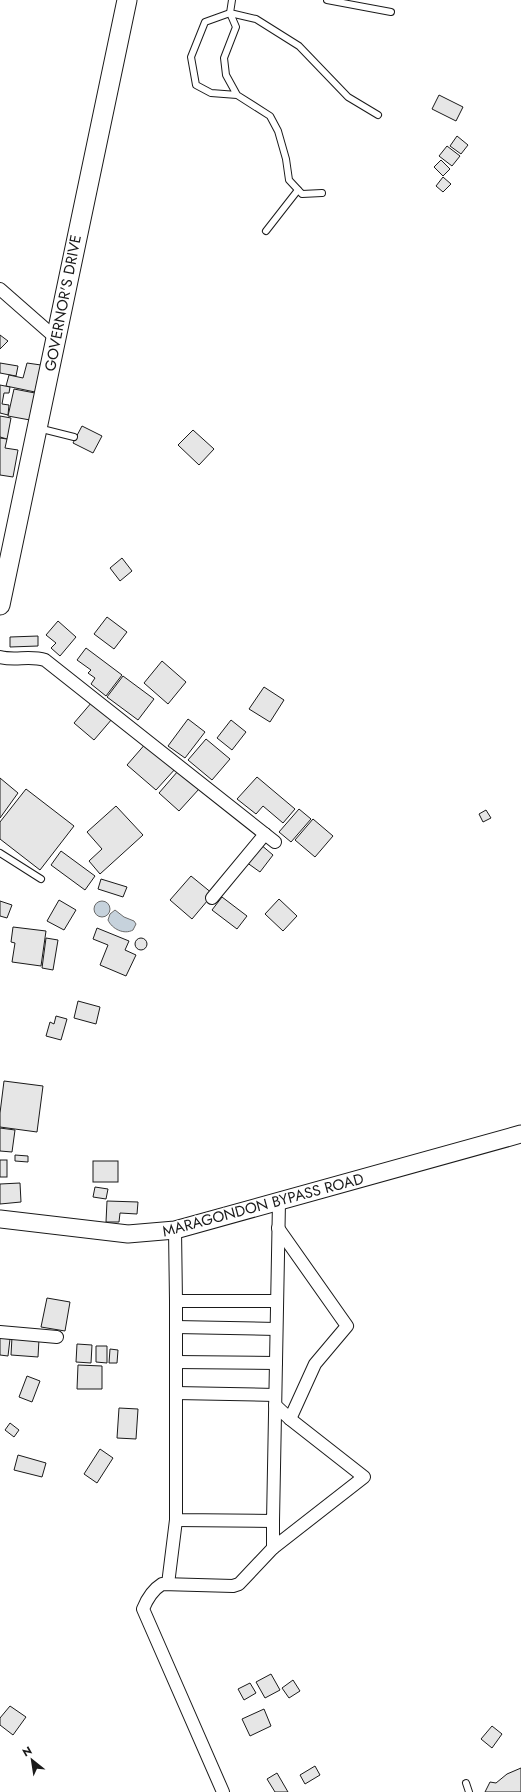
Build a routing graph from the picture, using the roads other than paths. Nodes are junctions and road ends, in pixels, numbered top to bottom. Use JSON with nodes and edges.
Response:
{"nodes":[{"id":1,"x":127,"y":0,"type":"edge"},
{"id":2,"x":232,"y":0,"type":"edge"},
{"id":3,"x":327,"y":0,"type":"edge"},
{"id":4,"x":391,"y":12,"type":"dead end"},
{"id":5,"x":230,"y":13,"type":"junction"},
{"id":6,"x":238,"y":95,"type":"junction"},
{"id":7,"x":378,"y":115,"type":"dead end"},
{"id":8,"x":298,"y":190,"type":"junction"},
{"id":9,"x":322,"y":193,"type":"dead end"},
{"id":10,"x":266,"y":231,"type":"dead end"},
{"id":11,"x":0,"y":289,"type":"edge"},
{"id":12,"x":57,"y":338,"type":"junction"},
{"id":13,"x":37,"y":428,"type":"junction"},
{"id":14,"x":74,"y":437,"type":"dead end"},
{"id":15,"x":0,"y":605,"type":"edge"},
{"id":16,"x":0,"y":657,"type":"edge"},
{"id":17,"x":265,"y":834,"type":"junction"},
{"id":18,"x":275,"y":842,"type":"dead end"},
{"id":19,"x":0,"y":852,"type":"edge"},
{"id":20,"x":41,"y":879,"type":"dead end"},
{"id":21,"x":212,"y":898,"type":"dead end"},
{"id":22,"x":521,"y":1134,"type":"edge"},
{"id":23,"x":279,"y":1202,"type":"junction"},
{"id":24,"x":0,"y":1219,"type":"edge"},
{"id":25,"x":278,"y":1228,"type":"junction"},
{"id":26,"x":175,"y":1230,"type":"junction"},
{"id":27,"x":176,"y":1301,"type":"junction"},
{"id":28,"x":277,"y":1301,"type":"junction"},
{"id":29,"x":176,"y":1327,"type":"junction"},
{"id":30,"x":276,"y":1329,"type":"junction"},
{"id":31,"x":0,"y":1332,"type":"edge"},
{"id":32,"x":57,"y":1337,"type":"dead end"},
{"id":33,"x":176,"y":1362,"type":"junction"},
{"id":34,"x":276,"y":1363,"type":"junction"},
{"id":35,"x":176,"y":1393,"type":"junction"},
{"id":36,"x":275,"y":1400,"type":"junction"},
{"id":37,"x":290,"y":1419,"type":"junction"},
{"id":38,"x":176,"y":1520,"type":"junction"},
{"id":39,"x":273,"y":1521,"type":"junction"},
{"id":40,"x":273,"y":1548,"type":"junction"},
{"id":41,"x":168,"y":1584,"type":"junction"},
{"id":42,"x":466,"y":1783,"type":"dead end"},
{"id":43,"x":223,"y":1792,"type":"edge"},
{"id":44,"x":469,"y":1792,"type":"edge"}],
"edges":[{"from":1,"to":12,"type":"main road","name":"GOVERNOR'S DRIVE"},
{"from":2,"to":5,"type":"lane"},
{"from":3,"to":4,"type":"lane"},
{"from":5,"to":6,"type":"lane"},
{"from":5,"to":6,"type":"lane"},
{"from":5,"to":7,"type":"lane"},
{"from":6,"to":8,"type":"lane"},
{"from":8,"to":9,"type":"lane"},
{"from":8,"to":10,"type":"lane"},
{"from":11,"to":12,"type":"street"},
{"from":12,"to":13,"type":"main road","name":"GOVERNOR'S DRIVE"},
{"from":13,"to":14,"type":"lane"},
{"from":13,"to":15,"type":"main road","name":"GOVERNOR'S DRIVE"},
{"from":16,"to":17,"type":"street"},
{"from":17,"to":18,"type":"street"},
{"from":17,"to":21,"type":"street"},
{"from":19,"to":20,"type":"lane"},
{"from":22,"to":23,"type":"main road","name":"MARAGONDON BYPASS ROAD"},
{"from":23,"to":25,"type":"street"},
{"from":23,"to":26,"type":"main road","name":"MARAGONDON BYPASS ROAD"},
{"from":24,"to":26,"type":"main road","name":"MARAGONDON BYPASS ROAD"},
{"from":25,"to":28,"type":"street"},
{"from":25,"to":37,"type":"street"},
{"from":26,"to":27,"type":"street"},
{"from":27,"to":28,"type":"street"},
{"from":27,"to":29,"type":"street"},
{"from":28,"to":30,"type":"street"},
{"from":29,"to":30,"type":"street"},
{"from":29,"to":33,"type":"street"},
{"from":30,"to":34,"type":"street"},
{"from":31,"to":32,"type":"street"},
{"from":33,"to":34,"type":"street"},
{"from":33,"to":35,"type":"street"},
{"from":34,"to":36,"type":"street"},
{"from":35,"to":36,"type":"street"},
{"from":35,"to":38,"type":"street"},
{"from":36,"to":37,"type":"street"},
{"from":36,"to":39,"type":"street"},
{"from":37,"to":40,"type":"street"},
{"from":38,"to":39,"type":"street"},
{"from":38,"to":41,"type":"street"},
{"from":39,"to":40,"type":"street"},
{"from":40,"to":41,"type":"street"},
{"from":41,"to":43,"type":"street"},
{"from":42,"to":44,"type":"lane"}]}
